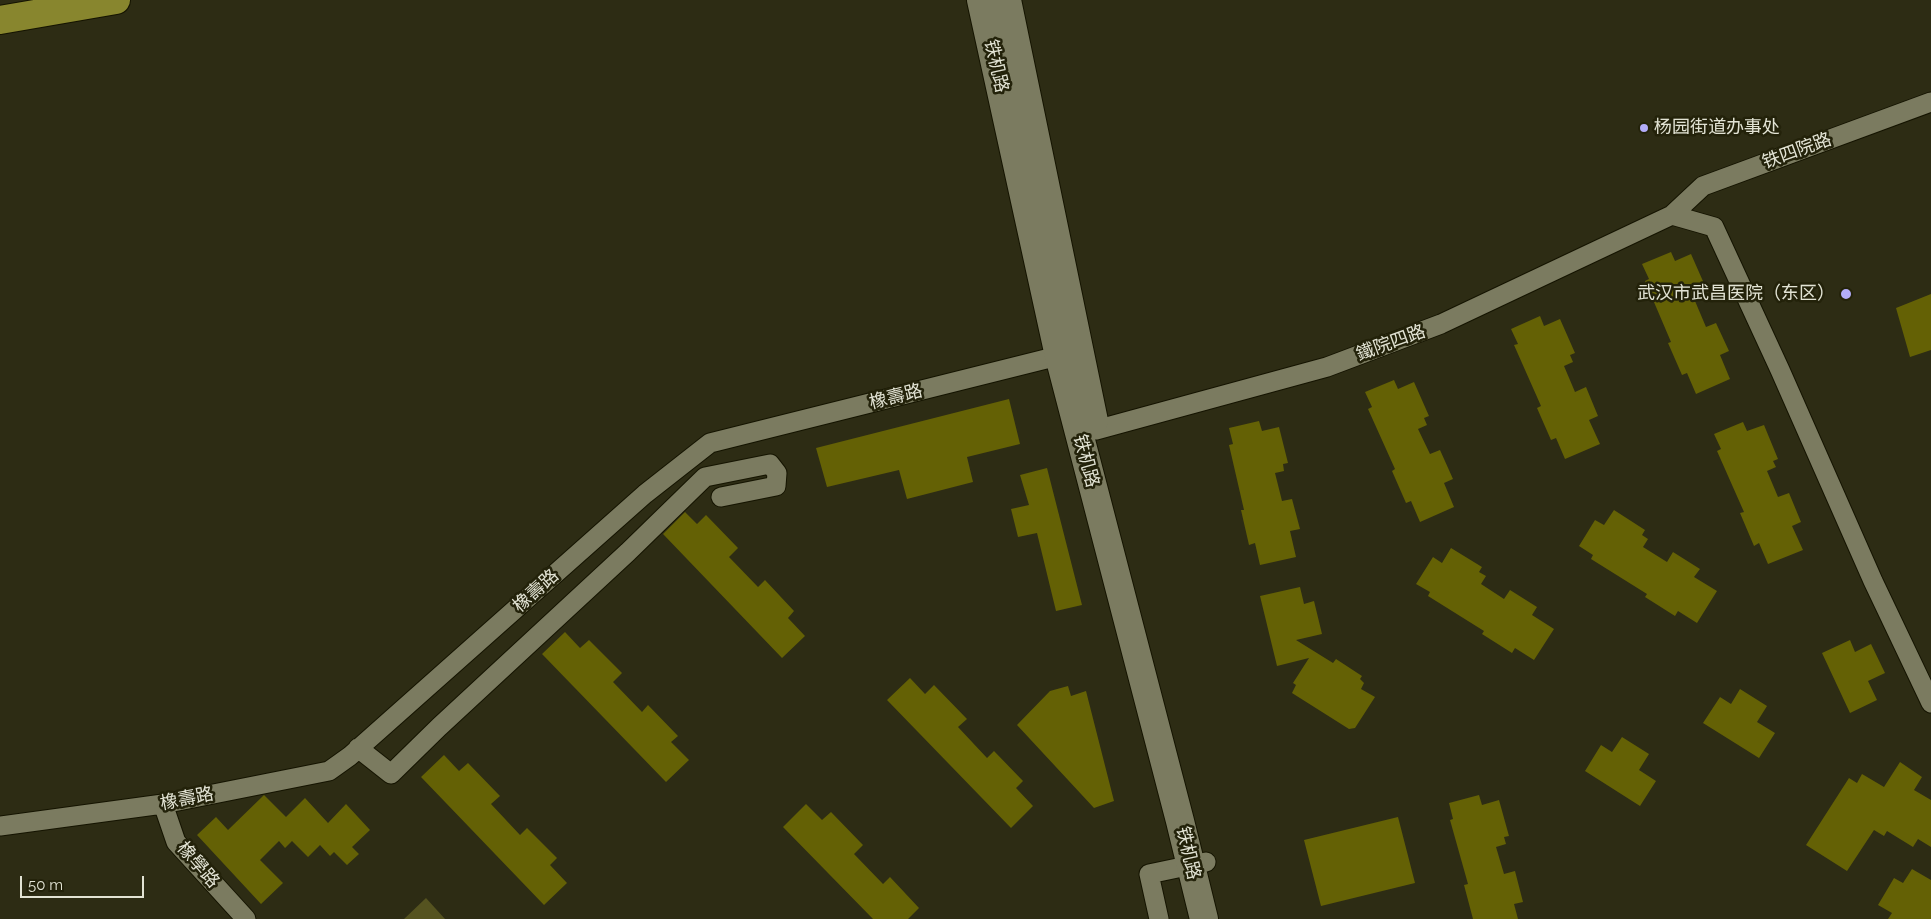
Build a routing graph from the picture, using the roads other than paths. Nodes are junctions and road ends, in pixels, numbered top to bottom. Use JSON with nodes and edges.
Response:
{"nodes":[{"id":1,"x":116,"y":0,"type":"edge"},
{"id":2,"x":981,"y":0,"type":"edge"},
{"id":3,"x":1007,"y":0,"type":"edge"},
{"id":4,"x":0,"y":20,"type":"edge"},
{"id":5,"x":1931,"y":102,"type":"edge"},
{"id":6,"x":1672,"y":215,"type":"junction"},
{"id":7,"x":1069,"y":353,"type":"junction"},
{"id":8,"x":1096,"y":430,"type":"junction"},
{"id":9,"x":721,"y":497,"type":"dead end"},
{"id":10,"x":1931,"y":703,"type":"edge"},
{"id":11,"x":358,"y":748,"type":"junction"},
{"id":12,"x":163,"y":804,"type":"junction"},
{"id":13,"x":0,"y":826,"type":"edge"},
{"id":14,"x":1198,"y":864,"type":"junction"},
{"id":15,"x":246,"y":919,"type":"edge"},
{"id":16,"x":1160,"y":919,"type":"edge"},
{"id":17,"x":1204,"y":919,"type":"edge"},
{"id":18,"x":1221,"y":919,"type":"edge"}],
"edges":[{"from":1,"to":4,"type":"main road"},
{"from":2,"to":7,"type":"main road","name":"铁机路"},
{"from":3,"to":7,"type":"main road","name":"铁机路"},
{"from":5,"to":6,"type":"street","name":"铁四院路"},
{"from":6,"to":8,"type":"street","name":"鐵院四路"},
{"from":6,"to":10,"type":"street"},
{"from":7,"to":8,"type":"main road","name":"铁机路"},
{"from":7,"to":11,"type":"street","name":"橡壽路"},
{"from":7,"to":14,"type":"main road","name":"铁机路"},
{"from":8,"to":14,"type":"main road","name":"铁机路"},
{"from":9,"to":11,"type":"street"},
{"from":11,"to":12,"type":"street","name":"橡壽路"},
{"from":12,"to":13,"type":"street","name":"橡壽路"},
{"from":12,"to":15,"type":"street","name":"橡學路"},
{"from":14,"to":16,"type":"street"},
{"from":14,"to":17,"type":"main road","name":"铁机路"},
{"from":14,"to":18,"type":"main road","name":"铁机路"}]}
